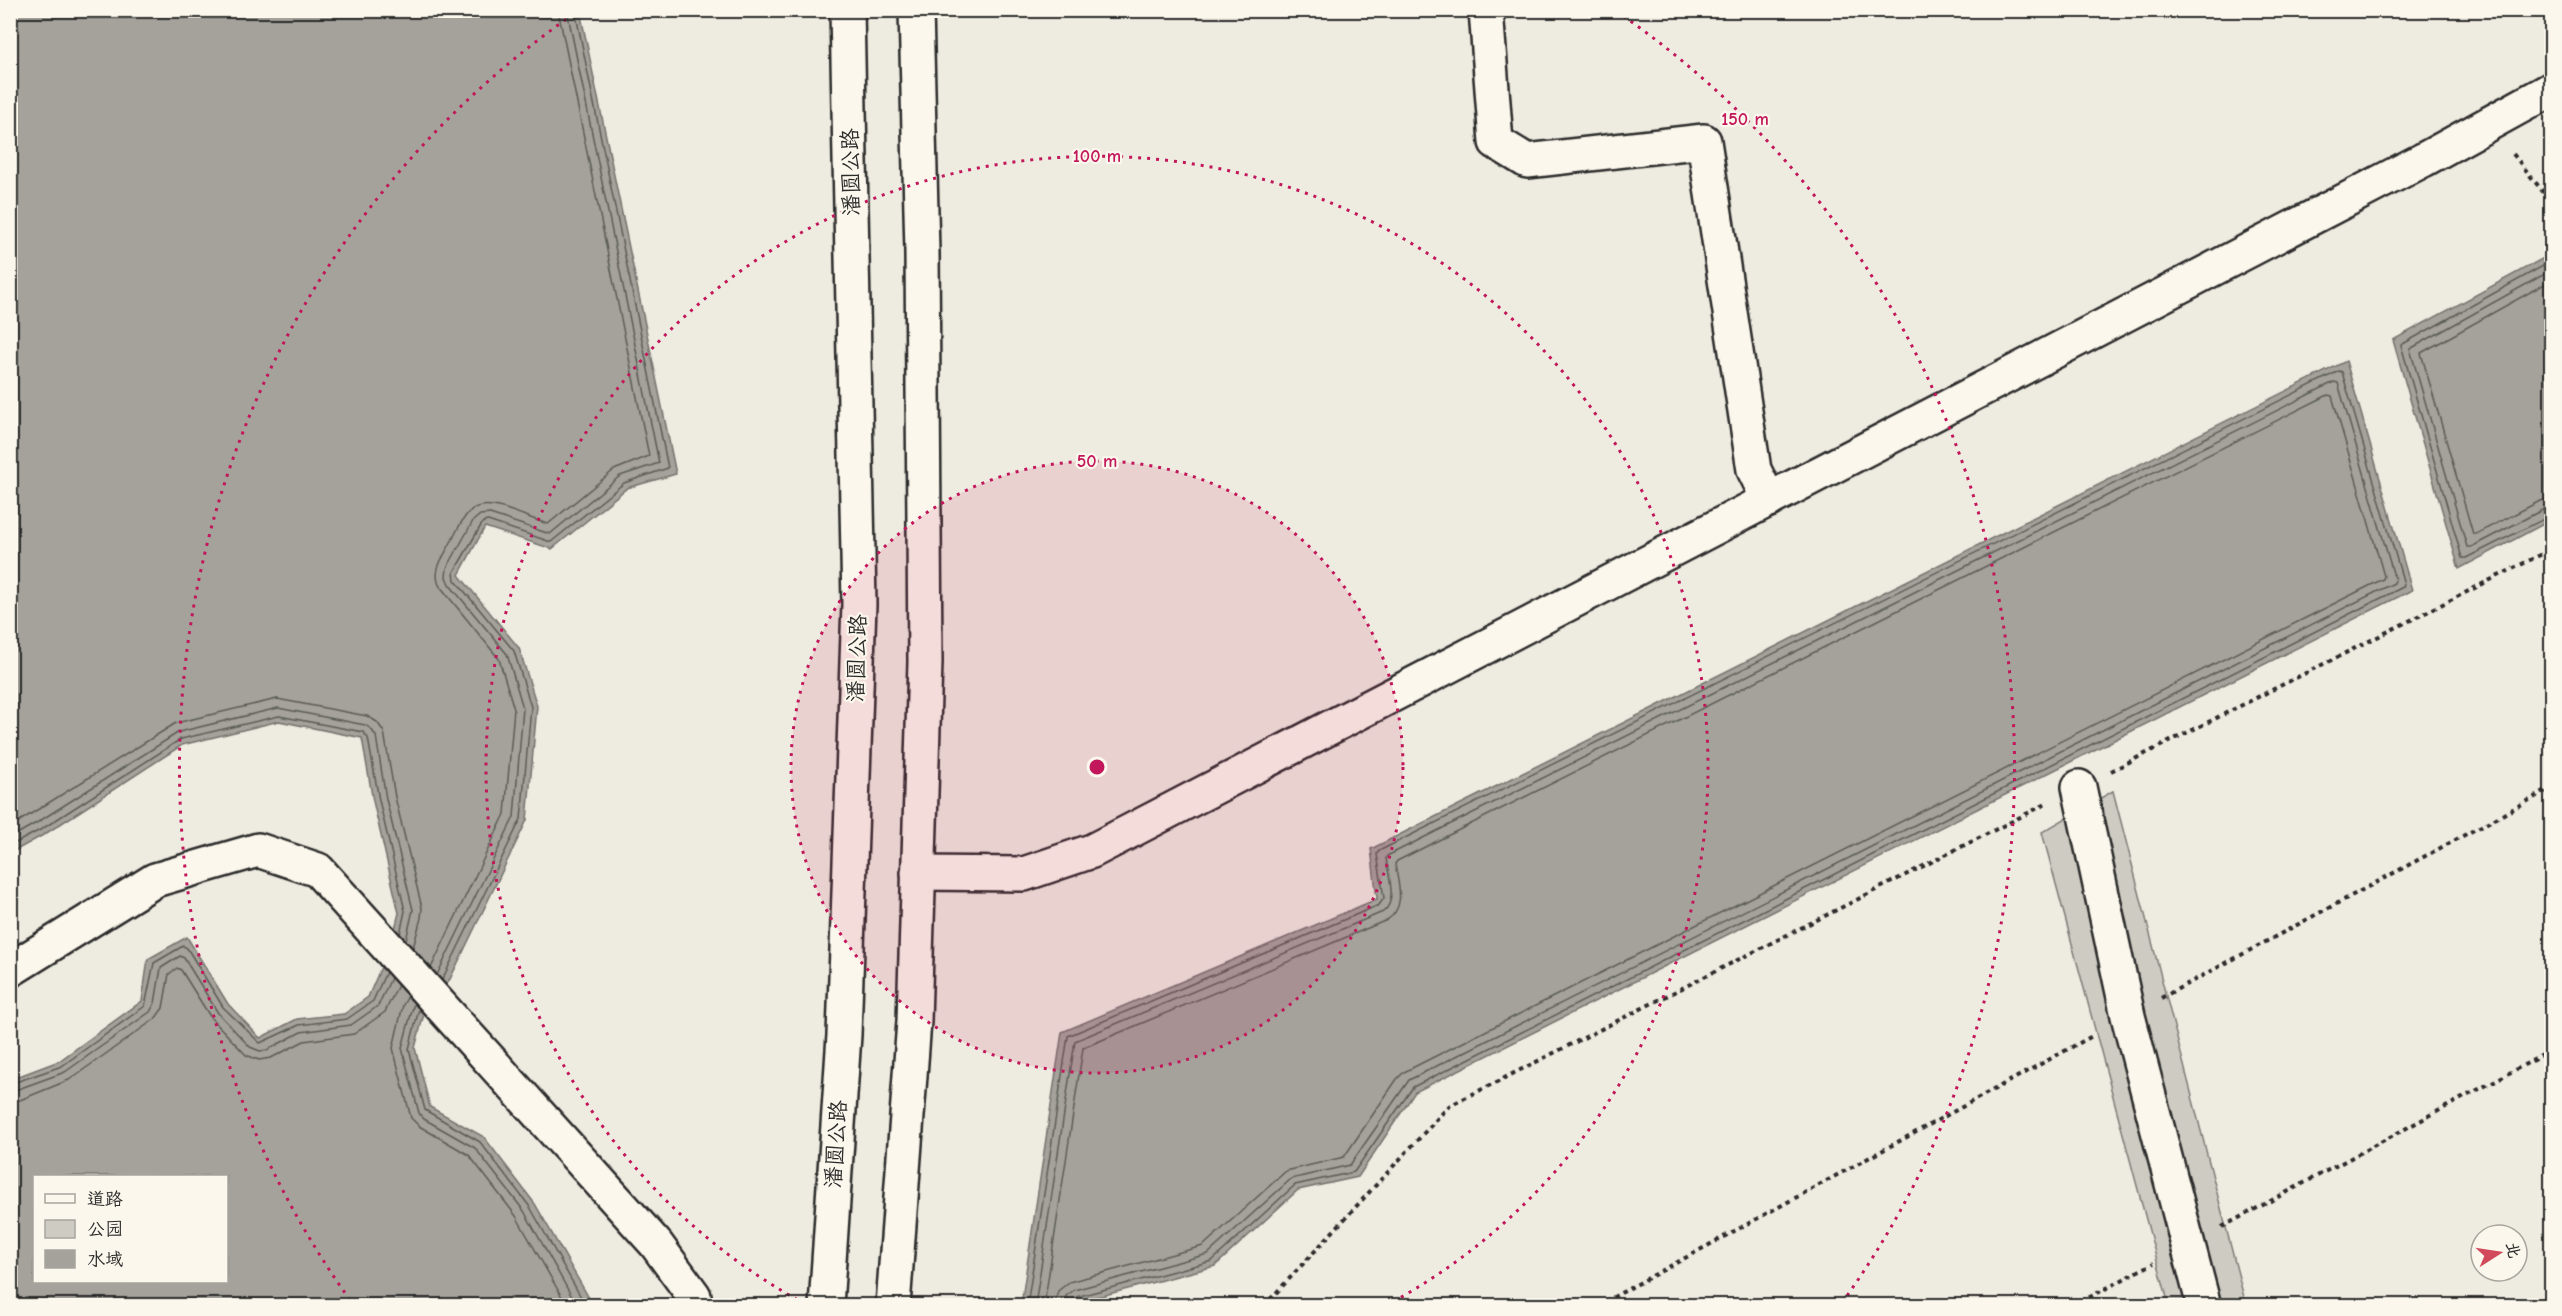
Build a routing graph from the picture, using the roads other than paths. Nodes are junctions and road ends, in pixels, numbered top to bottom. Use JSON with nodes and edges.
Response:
{"nodes":[{"id":1,"x":847,"y":10,"type":"edge"},
{"id":2,"x":916,"y":10,"type":"edge"},
{"id":3,"x":1486,"y":10,"type":"edge"},
{"id":4,"x":2552,"y":89,"type":"edge"},
{"id":5,"x":1769,"y":500,"type":"junction"},
{"id":6,"x":2079,"y":787,"type":"road end"},
{"id":7,"x":918,"y":873,"type":"junction"},
{"id":8,"x":10,"y":970,"type":"edge"},
{"id":9,"x":695,"y":1305,"type":"edge"},
{"id":10,"x":826,"y":1305,"type":"edge"},
{"id":11,"x":893,"y":1305,"type":"edge"},
{"id":12,"x":2204,"y":1305,"type":"edge"}],
"edges":[{"from":1,"to":10,"type":"street","name":"潘圆公路"},
{"from":2,"to":7,"type":"street"},
{"from":3,"to":5,"type":"street"},
{"from":4,"to":5,"type":"street"},
{"from":5,"to":7,"type":"street"},
{"from":6,"to":12,"type":"street"},
{"from":7,"to":11,"type":"street"},
{"from":8,"to":9,"type":"street"}]}
